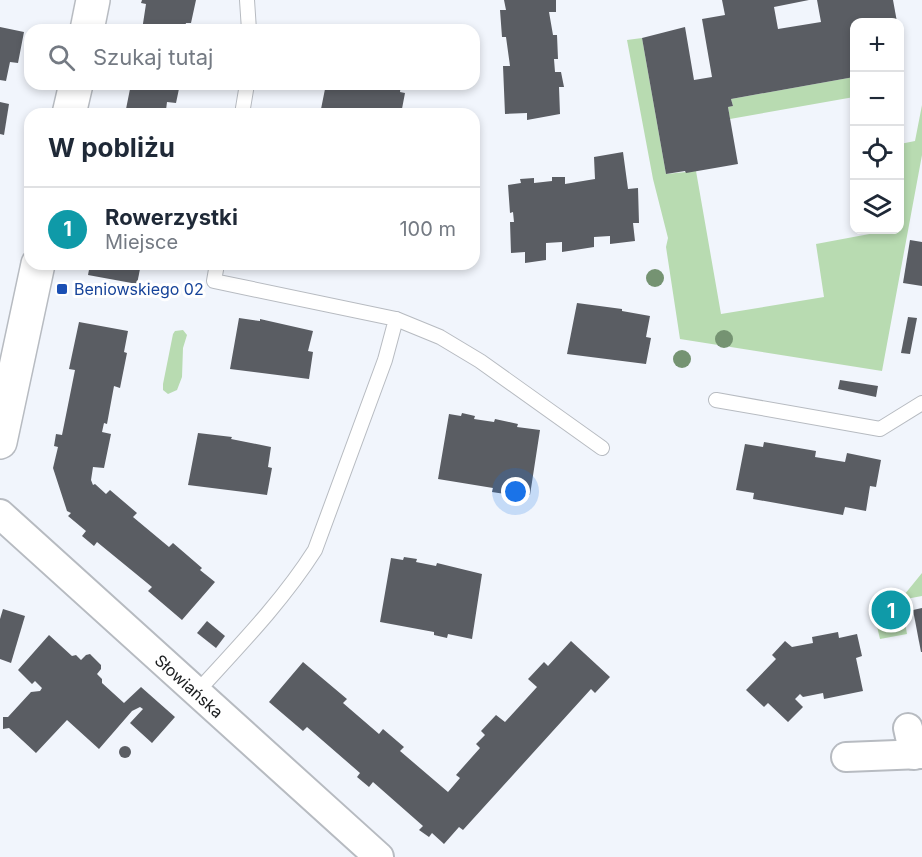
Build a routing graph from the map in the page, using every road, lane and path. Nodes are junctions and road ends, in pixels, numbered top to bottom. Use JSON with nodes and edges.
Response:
{"nodes":[{"id":1,"x":93,"y":0,"type":"edge"},
{"id":2,"x":246,"y":0,"type":"edge"},
{"id":3,"x":88,"y":24,"type":"edge"},
{"id":4,"x":248,"y":24,"type":"edge"},
{"id":5,"x":75,"y":90,"type":"edge"},
{"id":6,"x":246,"y":90,"type":"edge"},
{"id":7,"x":70,"y":108,"type":"edge"},
{"id":8,"x":243,"y":108,"type":"edge"},
{"id":9,"x":37,"y":270,"type":"edge"},
{"id":10,"x":216,"y":270,"type":"edge"},
{"id":11,"x":396,"y":319,"type":"junction"},
{"id":12,"x":716,"y":400,"type":"dead end"},
{"id":13,"x":922,"y":404,"type":"edge"},
{"id":14,"x":0,"y":442,"type":"edge"},
{"id":15,"x":602,"y":448,"type":"dead end"},
{"id":16,"x":0,"y":514,"type":"edge"},
{"id":17,"x":196,"y":693,"type":"junction"},
{"id":18,"x":915,"y":746,"type":"edge"},
{"id":19,"x":846,"y":757,"type":"dead end"},
{"id":20,"x":378,"y":857,"type":"edge"}],
"edges":[{"from":1,"to":3,"type":"street"},
{"from":2,"to":4,"type":"lane"},
{"from":5,"to":7,"type":"street"},
{"from":6,"to":8,"type":"lane"},
{"from":9,"to":14,"type":"street"},
{"from":10,"to":11,"type":"lane"},
{"from":11,"to":15,"type":"lane"},
{"from":11,"to":17,"type":"lane"},
{"from":12,"to":13,"type":"lane"},
{"from":16,"to":17,"type":"street","name":"Słowiańska"},
{"from":17,"to":20,"type":"street","name":"Słowiańska"},
{"from":18,"to":19,"type":"street"}]}
